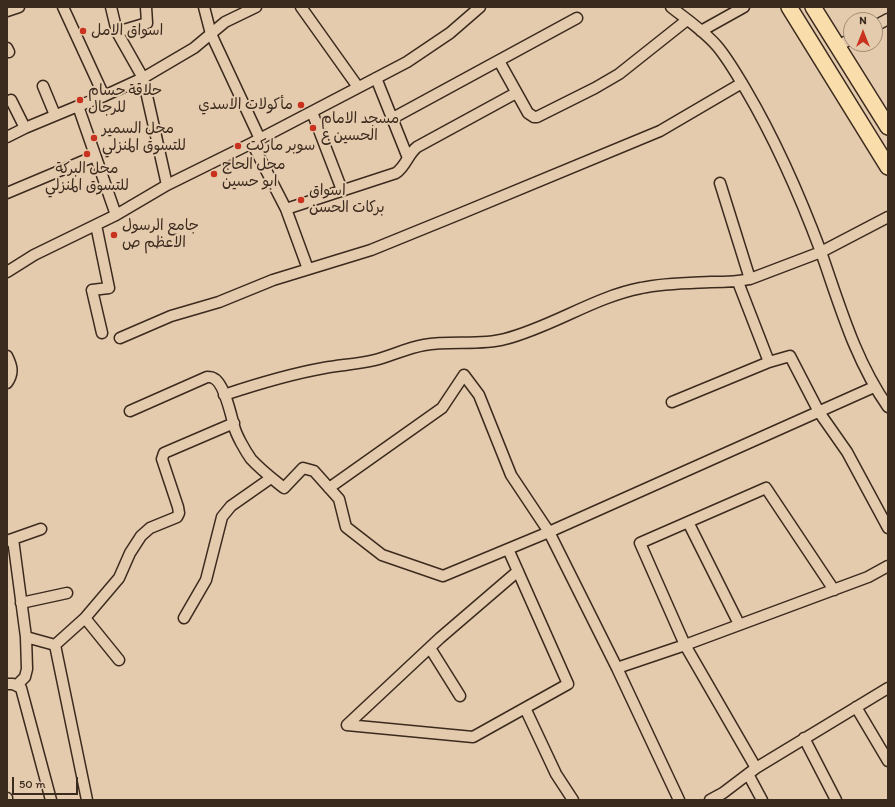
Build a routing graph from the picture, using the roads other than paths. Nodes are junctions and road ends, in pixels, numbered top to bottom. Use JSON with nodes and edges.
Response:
{"nodes":[{"id":1,"x":19,"y":7,"type":"edge"},
{"id":2,"x":63,"y":7,"type":"edge"},
{"id":3,"x":111,"y":7,"type":"edge"},
{"id":4,"x":146,"y":7,"type":"edge"},
{"id":5,"x":204,"y":7,"type":"edge"},
{"id":6,"x":256,"y":7,"type":"edge"},
{"id":7,"x":301,"y":7,"type":"edge"},
{"id":8,"x":479,"y":7,"type":"edge"},
{"id":9,"x":671,"y":7,"type":"edge"},
{"id":10,"x":744,"y":7,"type":"edge"},
{"id":11,"x":789,"y":7,"type":"edge"},
{"id":12,"x":813,"y":7,"type":"edge"},
{"id":13,"x":7,"y":11,"type":"edge"},
{"id":14,"x":577,"y":18,"type":"dead end"},
{"id":15,"x":688,"y":20,"type":"junction"},
{"id":16,"x":701,"y":31,"type":"junction"},
{"id":17,"x":117,"y":32,"type":"junction"},
{"id":18,"x":211,"y":34,"type":"junction"},
{"id":19,"x":843,"y":43,"type":"edge"},
{"id":20,"x":837,"y":46,"type":"junction"},
{"id":21,"x":499,"y":61,"type":"junction"},
{"id":22,"x":143,"y":78,"type":"junction"},
{"id":23,"x":376,"y":78,"type":"junction"},
{"id":24,"x":742,"y":84,"type":"junction"},
{"id":25,"x":43,"y":86,"type":"dead end"},
{"id":26,"x":358,"y":87,"type":"junction"},
{"id":27,"x":516,"y":93,"type":"junction"},
{"id":28,"x":104,"y":96,"type":"junction"},
{"id":29,"x":12,"y":100,"type":"dead end"},
{"id":30,"x":78,"y":106,"type":"junction"},
{"id":31,"x":312,"y":112,"type":"junction"},
{"id":32,"x":55,"y":115,"type":"junction"},
{"id":33,"x":393,"y":118,"type":"junction"},
{"id":34,"x":888,"y":126,"type":"edge"},
{"id":35,"x":25,"y":128,"type":"junction"},
{"id":36,"x":7,"y":137,"type":"edge"},
{"id":37,"x":256,"y":141,"type":"junction"},
{"id":38,"x":95,"y":156,"type":"junction"},
{"id":39,"x":408,"y":158,"type":"junction"},
{"id":40,"x":888,"y":167,"type":"edge"},
{"id":41,"x":720,"y":183,"type":"dead end"},
{"id":42,"x":167,"y":185,"type":"junction"},
{"id":43,"x":342,"y":190,"type":"junction"},
{"id":44,"x":7,"y":193,"type":"edge"},
{"id":45,"x":286,"y":209,"type":"junction"},
{"id":46,"x":116,"y":215,"type":"junction"},
{"id":47,"x":888,"y":217,"type":"edge"},
{"id":48,"x":96,"y":226,"type":"junction"},
{"id":49,"x":821,"y":252,"type":"junction"},
{"id":50,"x":308,"y":269,"type":"junction"},
{"id":51,"x":7,"y":272,"type":"edge"},
{"id":52,"x":750,"y":279,"type":"junction"},
{"id":53,"x":738,"y":282,"type":"junction"},
{"id":54,"x":102,"y":332,"type":"dead end"},
{"id":55,"x":120,"y":338,"type":"dead end"},
{"id":56,"x":7,"y":356,"type":"edge"},
{"id":57,"x":768,"y":362,"type":"junction"},
{"id":58,"x":7,"y":383,"type":"edge"},
{"id":59,"x":874,"y":387,"type":"junction"},
{"id":60,"x":224,"y":394,"type":"junction"},
{"id":61,"x":672,"y":402,"type":"dead end"},
{"id":62,"x":888,"y":407,"type":"edge"},
{"id":63,"x":130,"y":411,"type":"dead end"},
{"id":64,"x":819,"y":412,"type":"junction"},
{"id":65,"x":234,"y":423,"type":"junction"},
{"id":66,"x":271,"y":478,"type":"junction"},
{"id":67,"x":329,"y":488,"type":"junction"},
{"id":68,"x":688,"y":522,"type":"junction"},
{"id":69,"x":888,"y":528,"type":"edge"},
{"id":70,"x":41,"y":529,"type":"dead end"},
{"id":71,"x":549,"y":532,"type":"junction"},
{"id":72,"x":10,"y":540,"type":"edge"},
{"id":73,"x":508,"y":549,"type":"junction"},
{"id":74,"x":888,"y":566,"type":"edge"},
{"id":75,"x":518,"y":571,"type":"junction"},
{"id":76,"x":834,"y":590,"type":"junction"},
{"id":77,"x":67,"y":593,"type":"dead end"},
{"id":78,"x":21,"y":602,"type":"junction"},
{"id":79,"x":85,"y":618,"type":"junction"},
{"id":80,"x":184,"y":618,"type":"dead end"},
{"id":81,"x":739,"y":624,"type":"junction"},
{"id":82,"x":26,"y":637,"type":"junction"},
{"id":83,"x":55,"y":645,"type":"junction"},
{"id":84,"x":686,"y":645,"type":"junction"},
{"id":85,"x":430,"y":648,"type":"junction"},
{"id":86,"x":119,"y":660,"type":"dead end"},
{"id":87,"x":617,"y":668,"type":"junction"},
{"id":88,"x":12,"y":685,"type":"edge"},
{"id":89,"x":888,"y":688,"type":"edge"},
{"id":90,"x":460,"y":696,"type":"dead end"},
{"id":91,"x":856,"y":707,"type":"junction"},
{"id":92,"x":525,"y":708,"type":"junction"},
{"id":93,"x":804,"y":738,"type":"junction"},
{"id":94,"x":888,"y":761,"type":"edge"},
{"id":95,"x":752,"y":771,"type":"junction"},
{"id":96,"x":51,"y":800,"type":"edge"},
{"id":97,"x":87,"y":800,"type":"edge"},
{"id":98,"x":573,"y":800,"type":"edge"},
{"id":99,"x":679,"y":800,"type":"edge"},
{"id":100,"x":710,"y":800,"type":"edge"},
{"id":101,"x":762,"y":800,"type":"edge"},
{"id":102,"x":836,"y":800,"type":"edge"}],
"edges":[{"from":1,"to":13,"type":"street"},
{"from":2,"to":28,"type":"street"},
{"from":3,"to":17,"type":"street"},
{"from":4,"to":17,"type":"street"},
{"from":5,"to":18,"type":"street"},
{"from":6,"to":18,"type":"street"},
{"from":7,"to":26,"type":"street"},
{"from":8,"to":23,"type":"street"},
{"from":9,"to":15,"type":"street"},
{"from":10,"to":16,"type":"street"},
{"from":11,"to":40,"type":"main road"},
{"from":12,"to":20,"type":"main road"},
{"from":14,"to":21,"type":"street"},
{"from":15,"to":16,"type":"street"},
{"from":15,"to":27,"type":"street"},
{"from":16,"to":24,"type":"street"},
{"from":17,"to":22,"type":"street"},
{"from":18,"to":22,"type":"street"},
{"from":18,"to":37,"type":"street"},
{"from":19,"to":20,"type":"street"},
{"from":20,"to":34,"type":"main road"},
{"from":21,"to":27,"type":"street"},
{"from":21,"to":33,"type":"street"},
{"from":22,"to":28,"type":"street"},
{"from":22,"to":42,"type":"street"},
{"from":23,"to":26,"type":"street"},
{"from":23,"to":33,"type":"street"},
{"from":24,"to":49,"type":"street"},
{"from":24,"to":50,"type":"street"},
{"from":25,"to":32,"type":"street"},
{"from":26,"to":31,"type":"street"},
{"from":27,"to":39,"type":"street"},
{"from":28,"to":30,"type":"street"},
{"from":29,"to":35,"type":"street"},
{"from":30,"to":32,"type":"street"},
{"from":30,"to":38,"type":"street"},
{"from":31,"to":37,"type":"street"},
{"from":31,"to":43,"type":"street"},
{"from":32,"to":35,"type":"street"},
{"from":33,"to":39,"type":"street"},
{"from":35,"to":36,"type":"street"},
{"from":37,"to":42,"type":"street"},
{"from":37,"to":45,"type":"street"},
{"from":38,"to":44,"type":"street"},
{"from":38,"to":46,"type":"street"},
{"from":39,"to":43,"type":"street"},
{"from":41,"to":52,"type":"street"},
{"from":42,"to":46,"type":"street"},
{"from":43,"to":45,"type":"street"},
{"from":45,"to":50,"type":"street"},
{"from":46,"to":48,"type":"street"},
{"from":47,"to":49,"type":"street"},
{"from":48,"to":51,"type":"street"},
{"from":48,"to":54,"type":"street"},
{"from":49,"to":52,"type":"street"},
{"from":49,"to":59,"type":"street"},
{"from":50,"to":55,"type":"street"},
{"from":52,"to":53,"type":"street"},
{"from":53,"to":57,"type":"street"},
{"from":53,"to":60,"type":"street"},
{"from":56,"to":58,"type":"street"},
{"from":57,"to":61,"type":"street"},
{"from":57,"to":64,"type":"street"},
{"from":59,"to":62,"type":"street"},
{"from":59,"to":64,"type":"street"},
{"from":60,"to":63,"type":"street"},
{"from":60,"to":65,"type":"street"},
{"from":64,"to":69,"type":"street"},
{"from":64,"to":71,"type":"street"},
{"from":65,"to":66,"type":"street"},
{"from":65,"to":79,"type":"street"},
{"from":66,"to":67,"type":"street"},
{"from":66,"to":80,"type":"street"},
{"from":67,"to":71,"type":"street"},
{"from":67,"to":73,"type":"street"},
{"from":68,"to":76,"type":"street"},
{"from":68,"to":81,"type":"street"},
{"from":68,"to":84,"type":"street"},
{"from":70,"to":72,"type":"street"},
{"from":71,"to":73,"type":"street"},
{"from":71,"to":87,"type":"street"},
{"from":72,"to":78,"type":"street"},
{"from":73,"to":75,"type":"street"},
{"from":74,"to":76,"type":"street"},
{"from":75,"to":85,"type":"street"},
{"from":75,"to":92,"type":"street"},
{"from":76,"to":81,"type":"street"},
{"from":77,"to":78,"type":"street"},
{"from":78,"to":82,"type":"street"},
{"from":79,"to":83,"type":"street"},
{"from":79,"to":86,"type":"street"},
{"from":81,"to":84,"type":"street"},
{"from":82,"to":83,"type":"street"},
{"from":82,"to":88,"type":"street"},
{"from":83,"to":97,"type":"street"},
{"from":84,"to":87,"type":"street"},
{"from":84,"to":95,"type":"street"},
{"from":85,"to":90,"type":"street"},
{"from":85,"to":92,"type":"street"},
{"from":87,"to":99,"type":"street"},
{"from":88,"to":96,"type":"street"},
{"from":89,"to":91,"type":"street"},
{"from":91,"to":93,"type":"street"},
{"from":91,"to":94,"type":"street"},
{"from":92,"to":98,"type":"street"},
{"from":93,"to":95,"type":"street"},
{"from":93,"to":102,"type":"street"},
{"from":95,"to":100,"type":"street"},
{"from":95,"to":101,"type":"street"}]}
